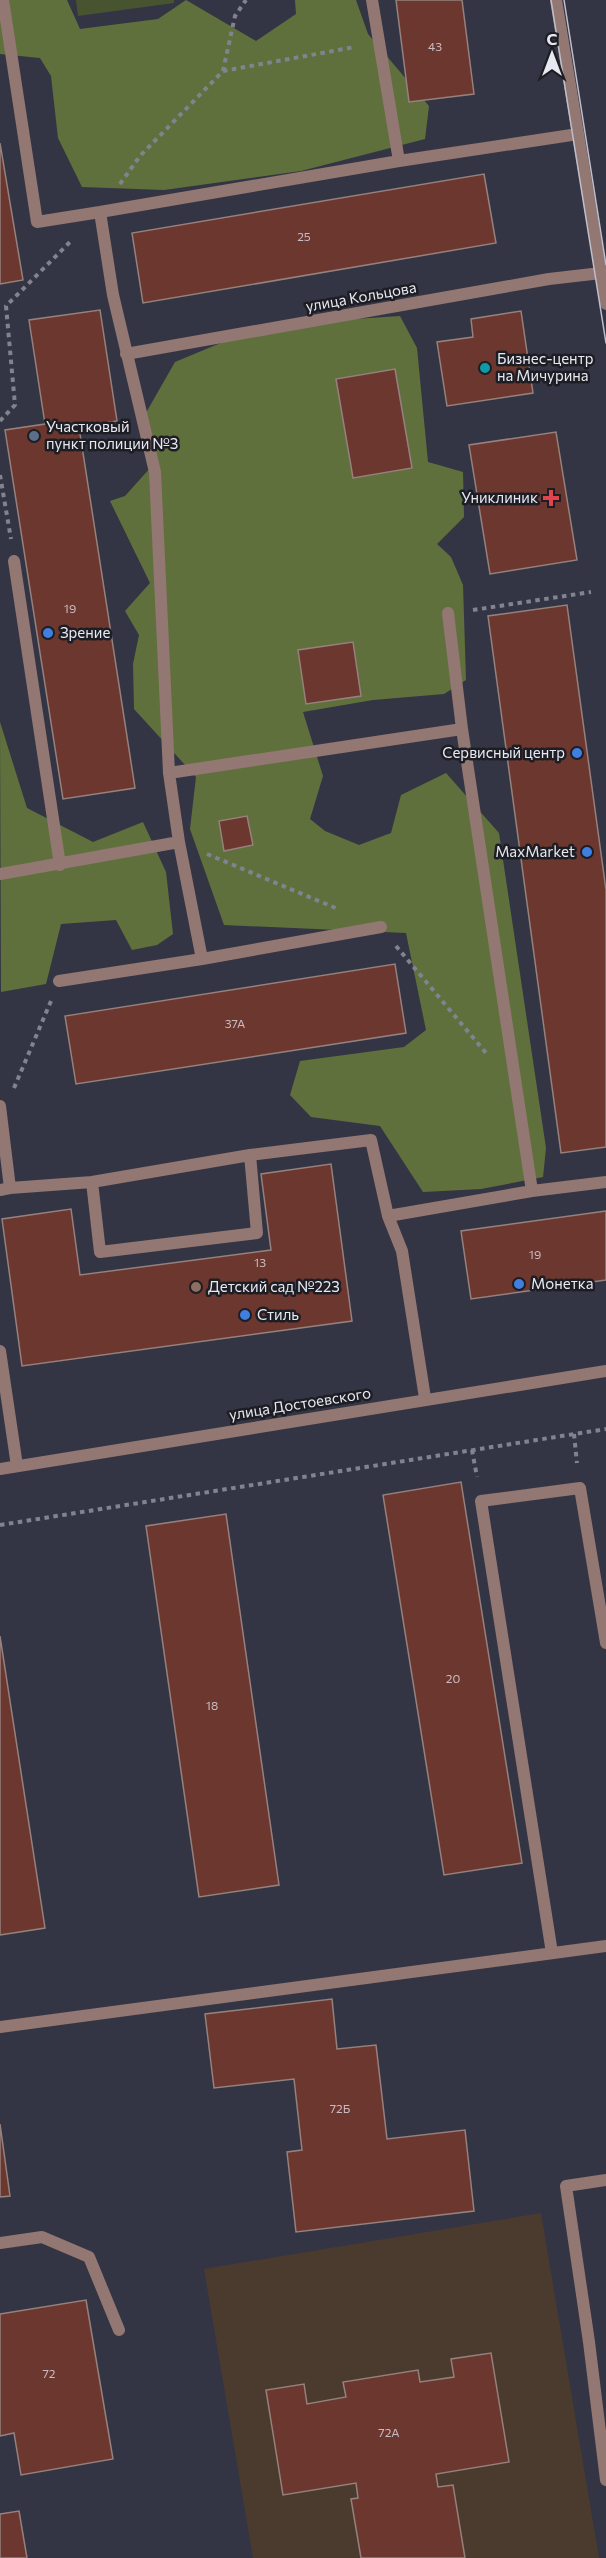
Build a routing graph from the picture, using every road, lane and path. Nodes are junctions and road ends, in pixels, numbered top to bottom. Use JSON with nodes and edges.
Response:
{"nodes":[{"id":1,"x":3,"y":0,"type":"edge"},
{"id":2,"x":246,"y":0,"type":"edge"},
{"id":3,"x":372,"y":0,"type":"edge"},
{"id":4,"x":556,"y":0,"type":"edge"},
{"id":5,"x":379,"y":42,"type":"junction"},
{"id":6,"x":223,"y":71,"type":"junction"},
{"id":7,"x":578,"y":134,"type":"junction"},
{"id":8,"x":399,"y":161,"type":"junction"},
{"id":9,"x":100,"y":212,"type":"junction"},
{"id":10,"x":601,"y":273,"type":"junction"},
{"id":11,"x":606,"y":304,"type":"edge"},
{"id":12,"x":126,"y":354,"type":"junction"},
{"id":13,"x":0,"y":421,"type":"edge"},
{"id":14,"x":0,"y":475,"type":"edge"},
{"id":15,"x":14,"y":561,"type":"joint"},
{"id":16,"x":591,"y":592,"type":"dead end"},
{"id":17,"x":448,"y":613,"type":"joint"},
{"id":18,"x":462,"y":729,"type":"junction"},
{"id":19,"x":169,"y":772,"type":"junction"},
{"id":20,"x":179,"y":842,"type":"junction"},
{"id":21,"x":60,"y":865,"type":"junction"},
{"id":22,"x":0,"y":874,"type":"edge"},
{"id":23,"x":381,"y":927,"type":"dead end"},
{"id":24,"x":202,"y":959,"type":"junction"},
{"id":25,"x":59,"y":981,"type":"joint"},
{"id":26,"x":1,"y":1121,"type":"edge"},
{"id":27,"x":250,"y":1155,"type":"junction"},
{"id":28,"x":92,"y":1182,"type":"junction"},
{"id":29,"x":606,"y":1182,"type":"edge"},
{"id":30,"x":5,"y":1189,"type":"edge"},
{"id":31,"x":532,"y":1191,"type":"junction"},
{"id":32,"x":388,"y":1216,"type":"junction"},
{"id":33,"x":0,"y":1351,"type":"edge"},
{"id":34,"x":606,"y":1371,"type":"edge"},
{"id":35,"x":425,"y":1398,"type":"junction"},
{"id":36,"x":606,"y":1429,"type":"edge"},
{"id":37,"x":17,"y":1466,"type":"junction"},
{"id":38,"x":0,"y":1468,"type":"edge"},
{"id":39,"x":0,"y":1525,"type":"edge"},
{"id":40,"x":606,"y":1643,"type":"edge"},
{"id":41,"x":606,"y":1946,"type":"edge"},
{"id":42,"x":552,"y":1953,"type":"junction"},
{"id":43,"x":0,"y":2027,"type":"edge"},
{"id":44,"x":606,"y":2180,"type":"edge"},
{"id":45,"x":0,"y":2243,"type":"edge"},
{"id":46,"x":118,"y":2330,"type":"dead end"},
{"id":47,"x":606,"y":2480,"type":"edge"}],
"edges":[{"from":1,"to":9,"type":"street"},
{"from":2,"to":6,"type":"path"},
{"from":3,"to":5,"type":"street"},
{"from":4,"to":7,"type":"street"},
{"from":5,"to":6,"type":"path"},
{"from":5,"to":8,"type":"street"},
{"from":6,"to":9,"type":"path"},
{"from":7,"to":8,"type":"street"},
{"from":7,"to":10,"type":"street"},
{"from":8,"to":9,"type":"street"},
{"from":9,"to":12,"type":"street"},
{"from":9,"to":13,"type":"path"},
{"from":10,"to":11,"type":"street"},
{"from":10,"to":12,"type":"street","name":"улица Кольцова"},
{"from":12,"to":19,"type":"street"},
{"from":14,"to":15,"type":"path"},
{"from":15,"to":21,"type":"street"},
{"from":16,"to":17,"type":"path"},
{"from":17,"to":18,"type":"street"},
{"from":18,"to":19,"type":"street"},
{"from":18,"to":31,"type":"street"},
{"from":19,"to":20,"type":"street"},
{"from":20,"to":21,"type":"street"},
{"from":20,"to":24,"type":"street"},
{"from":21,"to":22,"type":"street"},
{"from":23,"to":24,"type":"street"},
{"from":24,"to":25,"type":"street"},
{"from":25,"to":26,"type":"path"},
{"from":26,"to":30,"type":"street"},
{"from":27,"to":28,"type":"street"},
{"from":27,"to":28,"type":"street"},
{"from":27,"to":32,"type":"street"},
{"from":28,"to":30,"type":"street"},
{"from":29,"to":31,"type":"street"},
{"from":31,"to":32,"type":"street"},
{"from":32,"to":35,"type":"street"},
{"from":33,"to":37,"type":"street"},
{"from":34,"to":35,"type":"street","name":"улица Достоевского"},
{"from":35,"to":37,"type":"street","name":"улица Достоевского"},
{"from":36,"to":39,"type":"path"},
{"from":37,"to":38,"type":"street","name":"улица Достоевского"},
{"from":40,"to":42,"type":"street"},
{"from":41,"to":42,"type":"street"},
{"from":42,"to":43,"type":"street"},
{"from":44,"to":47,"type":"street"},
{"from":45,"to":46,"type":"street"}]}
